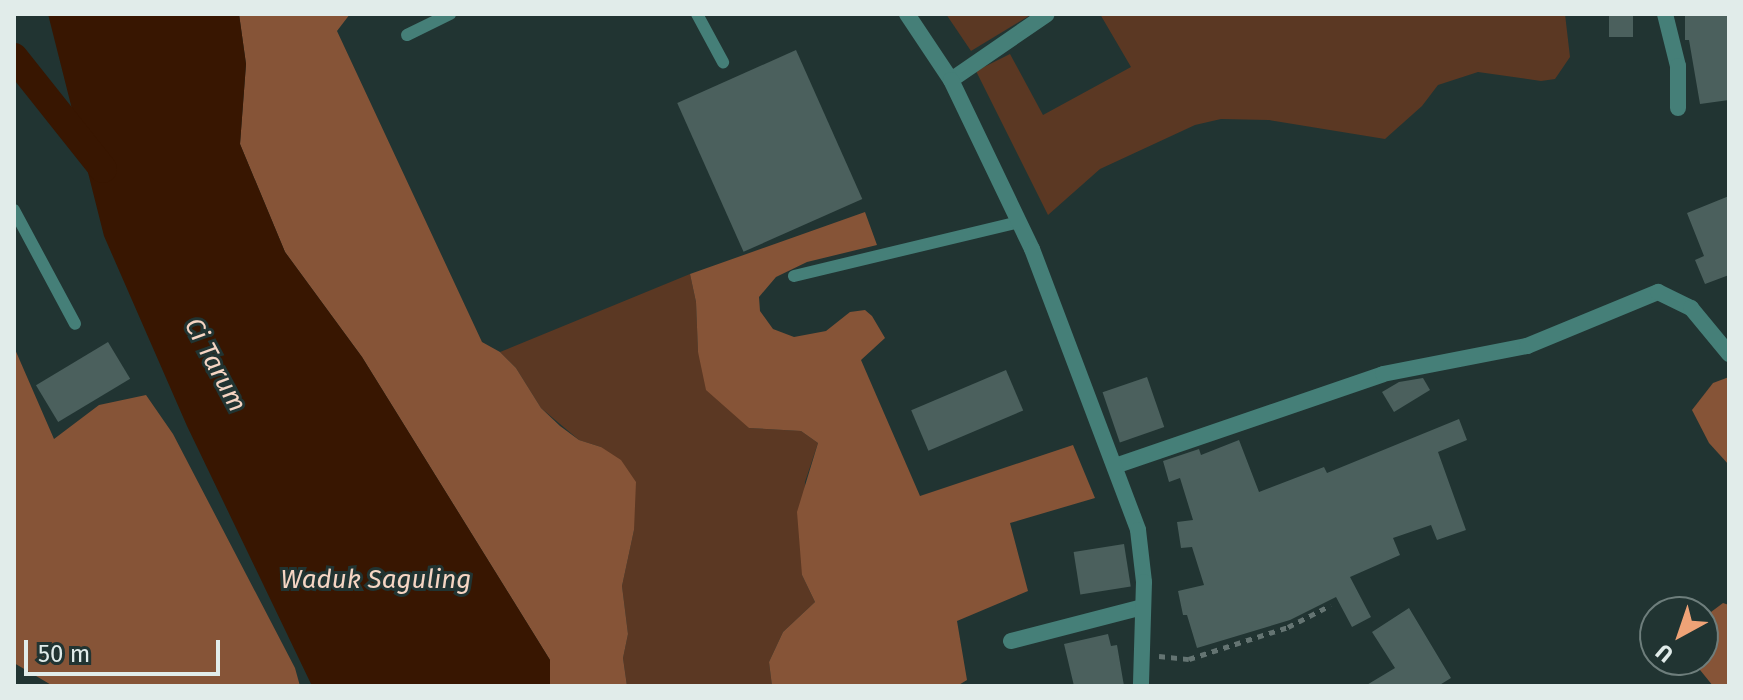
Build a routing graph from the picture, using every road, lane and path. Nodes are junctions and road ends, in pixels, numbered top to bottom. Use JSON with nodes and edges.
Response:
{"nodes":[{"id":1,"x":450,"y":14,"type":"edge"},
{"id":2,"x":697,"y":14,"type":"edge"},
{"id":3,"x":907,"y":14,"type":"edge"},
{"id":4,"x":1047,"y":14,"type":"edge"},
{"id":5,"x":1665,"y":14,"type":"edge"},
{"id":6,"x":407,"y":35,"type":"dead end"},
{"id":7,"x":723,"y":62,"type":"dead end"},
{"id":8,"x":951,"y":80,"type":"junction"},
{"id":9,"x":1678,"y":108,"type":"dead end"},
{"id":10,"x":14,"y":210,"type":"edge"},
{"id":11,"x":1019,"y":222,"type":"junction"},
{"id":12,"x":794,"y":276,"type":"dead end"},
{"id":13,"x":75,"y":324,"type":"dead end"},
{"id":14,"x":1729,"y":354,"type":"edge"},
{"id":15,"x":1115,"y":466,"type":"junction"},
{"id":16,"x":1331,"y":605,"type":"dead end"},
{"id":17,"x":1142,"y":607,"type":"junction"},
{"id":18,"x":1011,"y":641,"type":"dead end"},
{"id":19,"x":1142,"y":654,"type":"junction"},
{"id":20,"x":1141,"y":686,"type":"edge"}],
"edges":[{"from":1,"to":6,"type":"lane"},
{"from":2,"to":7,"type":"lane"},
{"from":3,"to":8,"type":"street"},
{"from":4,"to":8,"type":"street"},
{"from":5,"to":9,"type":"street"},
{"from":8,"to":11,"type":"street"},
{"from":10,"to":13,"type":"lane"},
{"from":11,"to":12,"type":"lane"},
{"from":11,"to":15,"type":"street"},
{"from":14,"to":15,"type":"street"},
{"from":15,"to":17,"type":"street"},
{"from":16,"to":19,"type":"path"},
{"from":17,"to":18,"type":"street"},
{"from":17,"to":19,"type":"street"},
{"from":19,"to":20,"type":"street"}]}
